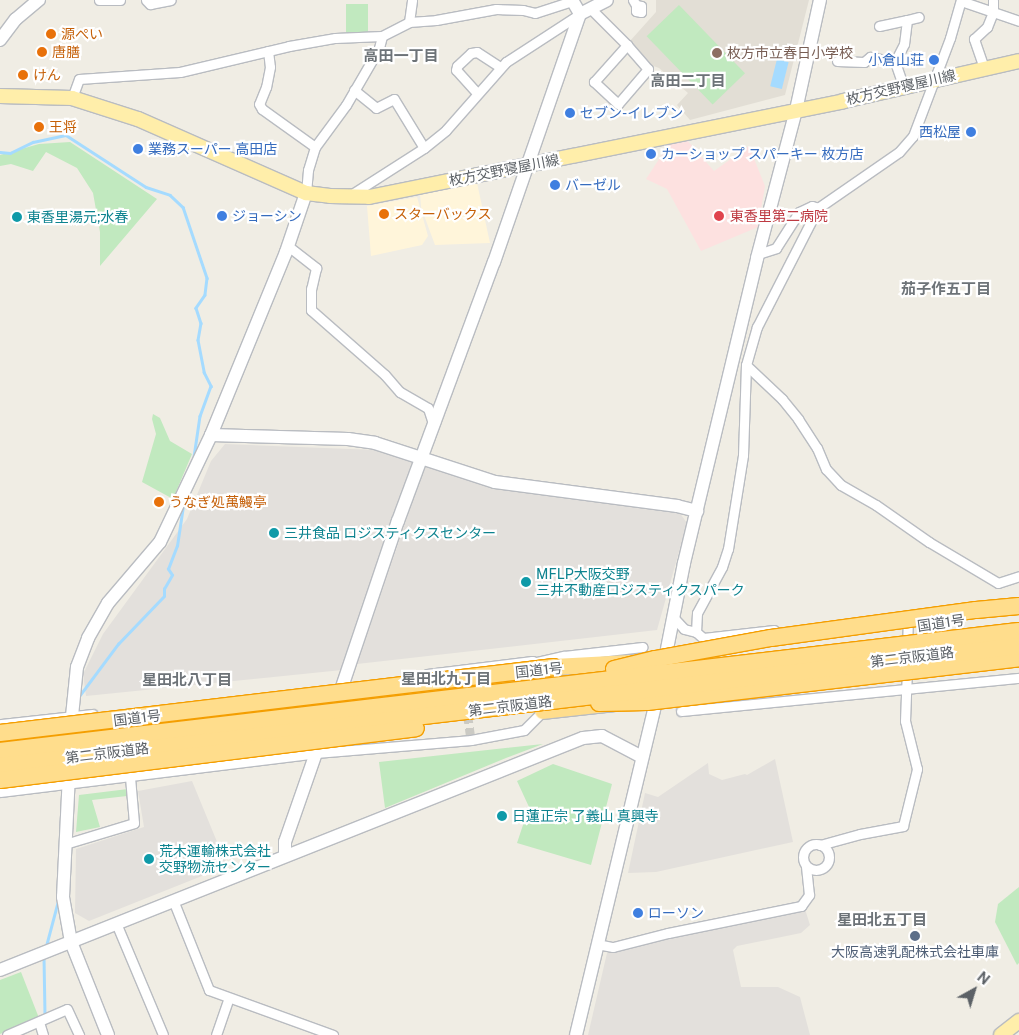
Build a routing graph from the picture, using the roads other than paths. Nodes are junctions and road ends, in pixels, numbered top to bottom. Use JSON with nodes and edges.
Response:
{"nodes":[{"id":1,"x":39,"y":0,"type":"edge"},
{"id":2,"x":99,"y":0,"type":"edge"},
{"id":3,"x":120,"y":0,"type":"edge"},
{"id":4,"x":146,"y":0,"type":"edge"},
{"id":5,"x":171,"y":0,"type":"edge"},
{"id":6,"x":412,"y":0,"type":"edge"},
{"id":7,"x":572,"y":0,"type":"edge"},
{"id":8,"x":607,"y":0,"type":"edge"},
{"id":9,"x":820,"y":0,"type":"edge"},
{"id":10,"x":961,"y":0,"type":"edge"},
{"id":11,"x":993,"y":0,"type":"edge"},
{"id":12,"x":585,"y":11,"type":"junction"},
{"id":13,"x":993,"y":12,"type":"junction"},
{"id":14,"x":919,"y":17,"type":"dead end"},
{"id":15,"x":907,"y":20,"type":"junction"},
{"id":16,"x":1019,"y":21,"type":"edge"},
{"id":17,"x":409,"y":22,"type":"junction"},
{"id":18,"x":879,"y":26,"type":"dead end"},
{"id":19,"x":382,"y":36,"type":"junction"},
{"id":20,"x":0,"y":40,"type":"edge"},
{"id":21,"x":627,"y":45,"type":"junction"},
{"id":22,"x":268,"y":51,"type":"junction"},
{"id":23,"x":837,"y":61,"type":"dead end"},
{"id":24,"x":1019,"y":61,"type":"edge"},
{"id":25,"x":895,"y":62,"type":"junction"},
{"id":26,"x":500,"y":68,"type":"junction"},
{"id":27,"x":984,"y":68,"type":"junction"},
{"id":28,"x":934,"y":79,"type":"junction"},
{"id":29,"x":904,"y":88,"type":"junction"},
{"id":30,"x":354,"y":90,"type":"junction"},
{"id":31,"x":477,"y":93,"type":"junction"},
{"id":32,"x":0,"y":96,"type":"edge"},
{"id":33,"x":72,"y":98,"type":"junction"},
{"id":34,"x":796,"y":110,"type":"junction"},
{"id":35,"x":315,"y":147,"type":"junction"},
{"id":36,"x":424,"y":148,"type":"junction"},
{"id":37,"x":526,"y":166,"type":"junction"},
{"id":38,"x":306,"y":193,"type":"junction"},
{"id":39,"x":348,"y":196,"type":"junction"},
{"id":40,"x":818,"y":208,"type":"junction"},
{"id":41,"x":288,"y":246,"type":"junction"},
{"id":42,"x":758,"y":254,"type":"junction"},
{"id":43,"x":746,"y":365,"type":"junction"},
{"id":44,"x":435,"y":422,"type":"junction"},
{"id":45,"x":211,"y":435,"type":"junction"},
{"id":46,"x":422,"y":458,"type":"junction"},
{"id":47,"x":697,"y":511,"type":"junction"},
{"id":48,"x":1019,"y":576,"type":"edge"},
{"id":49,"x":1019,"y":599,"type":"edge"},
{"id":50,"x":1019,"y":606,"type":"edge"},
{"id":51,"x":1019,"y":614,"type":"edge"},
{"id":52,"x":908,"y":615,"type":"junction"},
{"id":53,"x":673,"y":617,"type":"junction"},
{"id":54,"x":1019,"y":631,"type":"edge"},
{"id":55,"x":696,"y":632,"type":"junction"},
{"id":56,"x":1019,"y":646,"type":"edge"},
{"id":57,"x":642,"y":647,"type":"dead end"},
{"id":58,"x":1019,"y":658,"type":"edge"},
{"id":59,"x":665,"y":661,"type":"junction"},
{"id":60,"x":537,"y":662,"type":"junction"},
{"id":61,"x":1019,"y":666,"type":"edge"},
{"id":62,"x":554,"y":667,"type":"junction"},
{"id":63,"x":1019,"y":678,"type":"edge"},
{"id":64,"x":342,"y":687,"type":"junction"},
{"id":65,"x":906,"y":688,"type":"junction"},
{"id":66,"x":795,"y":689,"type":"junction"},
{"id":67,"x":657,"y":697,"type":"junction"},
{"id":68,"x":541,"y":700,"type":"junction"},
{"id":69,"x":810,"y":700,"type":"junction"},
{"id":70,"x":681,"y":711,"type":"dead end"},
{"id":71,"x":72,"y":716,"type":"junction"},
{"id":72,"x":0,"y":724,"type":"edge"},
{"id":73,"x":0,"y":733,"type":"edge"},
{"id":74,"x":0,"y":751,"type":"edge"},
{"id":75,"x":316,"y":753,"type":"junction"},
{"id":76,"x":642,"y":757,"type":"junction"},
{"id":77,"x":0,"y":766,"type":"edge"},
{"id":78,"x":132,"y":770,"type":"junction"},
{"id":79,"x":147,"y":775,"type":"junction"},
{"id":80,"x":0,"y":780,"type":"edge"},
{"id":81,"x":69,"y":784,"type":"junction"},
{"id":82,"x":0,"y":792,"type":"edge"},
{"id":83,"x":65,"y":844,"type":"junction"},
{"id":84,"x":820,"y":845,"type":"junction"},
{"id":85,"x":285,"y":856,"type":"junction"},
{"id":86,"x":806,"y":866,"type":"junction"},
{"id":87,"x":173,"y":900,"type":"junction"},
{"id":88,"x":116,"y":923,"type":"junction"},
{"id":89,"x":71,"y":942,"type":"junction"},
{"id":90,"x":597,"y":944,"type":"junction"},
{"id":91,"x":0,"y":970,"type":"edge"},
{"id":92,"x":230,"y":998,"type":"junction"},
{"id":93,"x":1019,"y":1021,"type":"edge"},
{"id":94,"x":38,"y":1022,"type":"junction"},
{"id":95,"x":7,"y":1035,"type":"edge"},
{"id":96,"x":44,"y":1035,"type":"edge"},
{"id":97,"x":79,"y":1035,"type":"edge"},
{"id":98,"x":108,"y":1035,"type":"edge"},
{"id":99,"x":163,"y":1035,"type":"edge"},
{"id":100,"x":216,"y":1035,"type":"edge"},
{"id":101,"x":332,"y":1035,"type":"edge"},
{"id":102,"x":576,"y":1035,"type":"edge"},
{"id":103,"x":1001,"y":1035,"type":"edge"}],
"edges":[{"from":1,"to":20,"type":"street"},
{"from":2,"to":3,"type":"street"},
{"from":4,"to":5,"type":"street"},
{"from":6,"to":17,"type":"street"},
{"from":7,"to":12,"type":"street"},
{"from":7,"to":17,"type":"street"},
{"from":8,"to":12,"type":"street"},
{"from":9,"to":34,"type":"street"},
{"from":10,"to":13,"type":"street"},
{"from":10,"to":28,"type":"street"},
{"from":11,"to":13,"type":"street"},
{"from":12,"to":21,"type":"street"},
{"from":12,"to":26,"type":"street"},
{"from":12,"to":37,"type":"street"},
{"from":13,"to":16,"type":"street"},
{"from":13,"to":27,"type":"street"},
{"from":14,"to":15,"type":"street"},
{"from":15,"to":18,"type":"street"},
{"from":15,"to":25,"type":"street"},
{"from":17,"to":19,"type":"street"},
{"from":19,"to":22,"type":"street"},
{"from":19,"to":30,"type":"street"},
{"from":21,"to":21,"type":"street"},
{"from":22,"to":33,"type":"street"},
{"from":22,"to":35,"type":"street"},
{"from":23,"to":25,"type":"street"},
{"from":24,"to":27,"type":"main road","name":"枚方交野寝屋川線"},
{"from":25,"to":29,"type":"street"},
{"from":26,"to":31,"type":"street"},
{"from":26,"to":31,"type":"street"},
{"from":27,"to":28,"type":"main road","name":"枚方交野寝屋川線"},
{"from":28,"to":29,"type":"main road","name":"枚方交野寝屋川線"},
{"from":28,"to":40,"type":"street"},
{"from":29,"to":34,"type":"main road","name":"枚方交野寝屋川線"},
{"from":30,"to":35,"type":"street"},
{"from":30,"to":36,"type":"street"},
{"from":31,"to":36,"type":"street"},
{"from":32,"to":33,"type":"main road","name":"枚方交野寝屋川線"},
{"from":33,"to":38,"type":"main road","name":"枚方交野寝屋川線"},
{"from":34,"to":37,"type":"main road","name":"枚方交野寝屋川線"},
{"from":34,"to":42,"type":"street"},
{"from":35,"to":38,"type":"street"},
{"from":36,"to":39,"type":"street"},
{"from":37,"to":39,"type":"main road","name":"枚方交野寝屋川線"},
{"from":37,"to":44,"type":"street"},
{"from":38,"to":39,"type":"main road","name":"枚方交野寝屋川線"},
{"from":38,"to":41,"type":"street"},
{"from":40,"to":42,"type":"street"},
{"from":40,"to":43,"type":"street"},
{"from":41,"to":44,"type":"street"},
{"from":41,"to":45,"type":"street"},
{"from":42,"to":47,"type":"street"},
{"from":43,"to":48,"type":"street"},
{"from":43,"to":55,"type":"street"},
{"from":44,"to":46,"type":"street"},
{"from":45,"to":46,"type":"street"},
{"from":45,"to":71,"type":"street"},
{"from":46,"to":47,"type":"street"},
{"from":46,"to":64,"type":"street"},
{"from":47,"to":53,"type":"street"},
{"from":49,"to":52,"type":"street"},
{"from":50,"to":68,"type":"highway","bridge":true},
{"from":51,"to":59,"type":"highway","name":"国道1号"},
{"from":52,"to":55,"type":"street"},
{"from":52,"to":65,"type":"street"},
{"from":53,"to":55,"type":"street"},
{"from":53,"to":59,"type":"street"},
{"from":54,"to":68,"type":"highway","name":"第二京阪道路","bridge":true},
{"from":56,"to":68,"type":"highway","name":"第二京阪道路","bridge":true},
{"from":57,"to":60,"type":"street"},
{"from":58,"to":68,"type":"highway","bridge":true},
{"from":59,"to":62,"type":"highway","name":"国道1号"},
{"from":59,"to":67,"type":"street"},
{"from":60,"to":62,"type":"street"},
{"from":60,"to":64,"type":"street"},
{"from":61,"to":66,"type":"highway"},
{"from":62,"to":73,"type":"highway","name":"国道1号","bridge":true},
{"from":63,"to":65,"type":"street"},
{"from":64,"to":71,"type":"street"},
{"from":65,"to":69,"type":"street"},
{"from":65,"to":84,"type":"street"},
{"from":66,"to":67,"type":"highway","bridge":true},
{"from":66,"to":69,"type":"street"},
{"from":67,"to":68,"type":"highway"},
{"from":67,"to":76,"type":"street"},
{"from":68,"to":74,"type":"highway","name":"第二京阪道路","bridge":true},
{"from":68,"to":75,"type":"street"},
{"from":68,"to":77,"type":"highway","name":"第二京阪道路","bridge":true},
{"from":68,"to":78,"type":"highway","bridge":true},
{"from":69,"to":70,"type":"street"},
{"from":71,"to":72,"type":"street"},
{"from":71,"to":81,"type":"street"},
{"from":75,"to":79,"type":"street"},
{"from":75,"to":85,"type":"street"},
{"from":76,"to":85,"type":"street"},
{"from":76,"to":90,"type":"street"},
{"from":78,"to":79,"type":"street"},
{"from":78,"to":79,"type":"street"},
{"from":78,"to":80,"type":"highway","bridge":true},
{"from":78,"to":81,"type":"street"},
{"from":78,"to":83,"type":"street"},
{"from":81,"to":82,"type":"street"},
{"from":81,"to":83,"type":"street"},
{"from":83,"to":89,"type":"street"},
{"from":84,"to":86,"type":"street"},
{"from":84,"to":86,"type":"street"},
{"from":85,"to":87,"type":"street"},
{"from":86,"to":90,"type":"street"},
{"from":87,"to":88,"type":"street"},
{"from":87,"to":92,"type":"street"},
{"from":88,"to":89,"type":"street"},
{"from":88,"to":99,"type":"street"},
{"from":89,"to":91,"type":"street"},
{"from":89,"to":98,"type":"street"},
{"from":90,"to":102,"type":"street"},
{"from":92,"to":100,"type":"street"},
{"from":92,"to":101,"type":"street"},
{"from":93,"to":103,"type":"main road"},
{"from":94,"to":95,"type":"street"},
{"from":94,"to":96,"type":"street"},
{"from":94,"to":97,"type":"street"}]}
